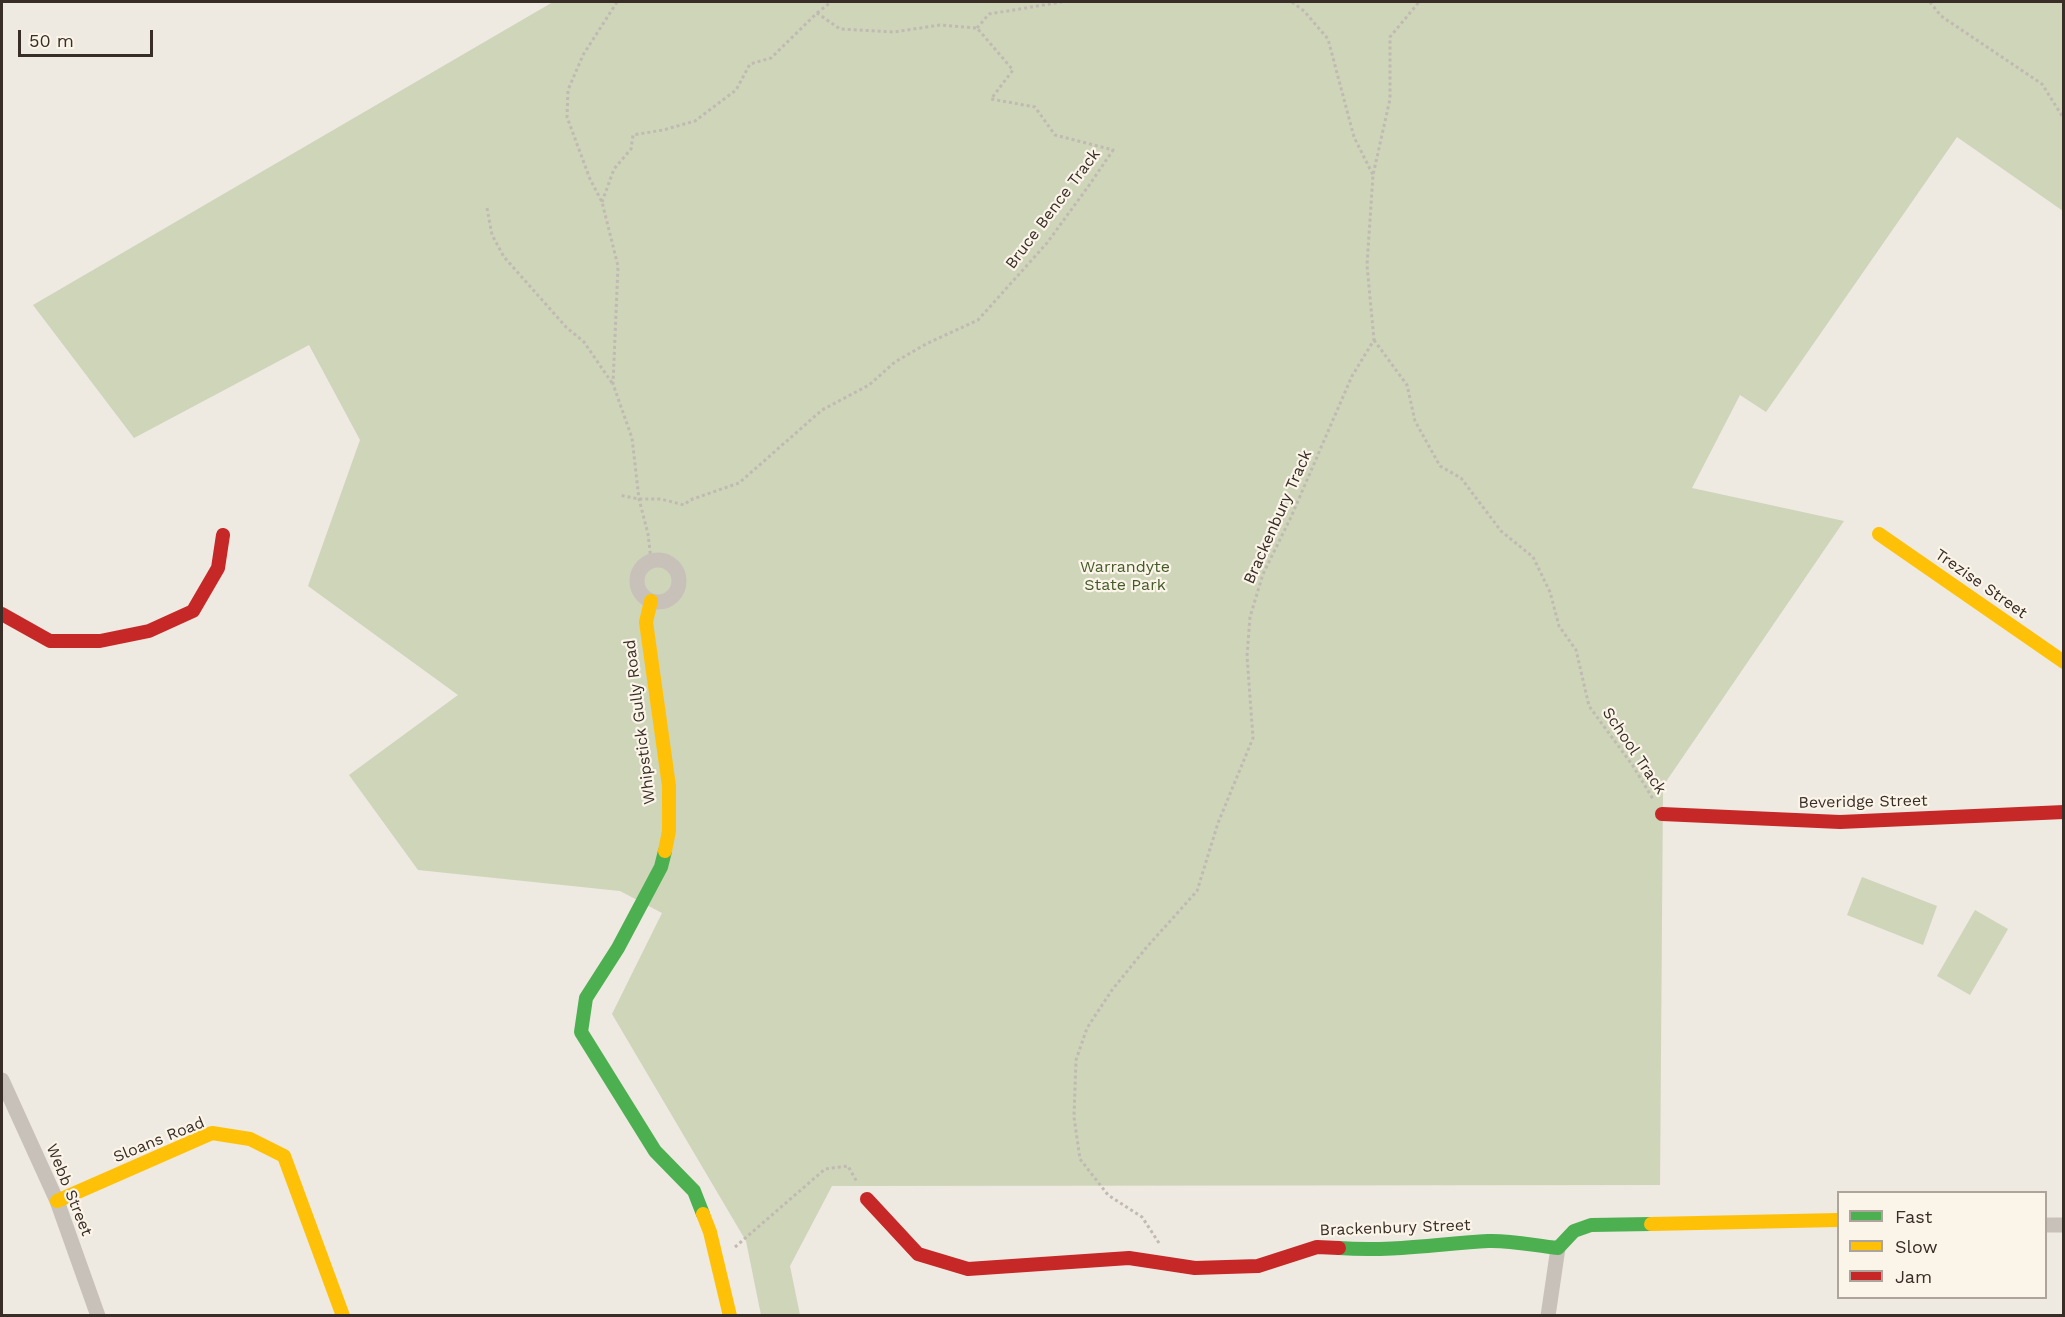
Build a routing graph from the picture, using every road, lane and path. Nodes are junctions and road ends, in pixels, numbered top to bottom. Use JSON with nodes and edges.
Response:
{"nodes":[{"id":1,"x":617,"y":2,"type":"edge"},
{"id":2,"x":831,"y":2,"type":"edge"},
{"id":3,"x":1062,"y":2,"type":"edge"},
{"id":4,"x":1292,"y":2,"type":"edge"},
{"id":5,"x":1419,"y":2,"type":"edge"},
{"id":6,"x":1930,"y":2,"type":"edge"},
{"id":7,"x":817,"y":13,"type":"junction"},
{"id":8,"x":977,"y":28,"type":"junction"},
{"id":9,"x":2064,"y":118,"type":"edge"},
{"id":10,"x":1373,"y":175,"type":"junction"},
{"id":11,"x":602,"y":202,"type":"junction"},
{"id":12,"x":487,"y":208,"type":"dead end"},
{"id":13,"x":1374,"y":340,"type":"junction"},
{"id":14,"x":613,"y":384,"type":"junction"},
{"id":15,"x":619,"y":495,"type":"dead end"},
{"id":16,"x":639,"y":500,"type":"junction"},
{"id":17,"x":1880,"y":534,"type":"dead end"},
{"id":18,"x":223,"y":535,"type":"dead end"},
{"id":19,"x":651,"y":560,"type":"junction"},
{"id":20,"x":651,"y":601,"type":"junction"},
{"id":21,"x":2,"y":614,"type":"edge"},
{"id":22,"x":2064,"y":662,"type":"edge"},
{"id":23,"x":2064,"y":812,"type":"edge"},
{"id":24,"x":1662,"y":814,"type":"joint"},
{"id":25,"x":2,"y":1080,"type":"edge"},
{"id":26,"x":867,"y":1199,"type":"joint"},
{"id":27,"x":57,"y":1201,"type":"junction"},
{"id":28,"x":1837,"y":1220,"type":"edge"},
{"id":29,"x":2047,"y":1225,"type":"edge"},
{"id":30,"x":2064,"y":1225,"type":"edge"},
{"id":31,"x":1558,"y":1248,"type":"junction"},
{"id":32,"x":718,"y":1262,"type":"junction"},
{"id":33,"x":1173,"y":1264,"type":"junction"},
{"id":34,"x":98,"y":1316,"type":"edge"},
{"id":35,"x":344,"y":1316,"type":"edge"},
{"id":36,"x":730,"y":1316,"type":"edge"},
{"id":37,"x":1548,"y":1316,"type":"edge"}],
"edges":[{"from":1,"to":11,"type":"path"},
{"from":2,"to":7,"type":"path"},
{"from":3,"to":8,"type":"path"},
{"from":4,"to":10,"type":"path"},
{"from":5,"to":10,"type":"path"},
{"from":6,"to":9,"type":"path"},
{"from":7,"to":8,"type":"path"},
{"from":7,"to":11,"type":"path"},
{"from":8,"to":16,"type":"path","name":"Bruce Bence Track"},
{"from":10,"to":13,"type":"path"},
{"from":11,"to":14,"type":"path"},
{"from":12,"to":14,"type":"path"},
{"from":13,"to":24,"type":"path","name":"School Track"},
{"from":13,"to":33,"type":"path","name":"Brackenbury Track"},
{"from":14,"to":16,"type":"path"},
{"from":15,"to":16,"type":"path","name":"Bruce Bence Track"},
{"from":16,"to":19,"type":"path"},
{"from":17,"to":22,"type":"street","name":"Trezise Street"},
{"from":18,"to":21,"type":"street"},
{"from":19,"to":20,"type":"street"},
{"from":19,"to":20,"type":"street"},
{"from":20,"to":32,"type":"street","name":"Whipstick Gully Road"},
{"from":23,"to":24,"type":"street","name":"Beveridge Street"},
{"from":25,"to":27,"type":"street","name":"Webb Street"},
{"from":26,"to":32,"type":"path"},
{"from":26,"to":33,"type":"street","name":"Brackenbury Street"},
{"from":27,"to":34,"type":"street","name":"Webb Street"},
{"from":27,"to":35,"type":"street","name":"Sloans Road"},
{"from":28,"to":31,"type":"street"},
{"from":29,"to":30,"type":"street"},
{"from":31,"to":33,"type":"street","name":"Brackenbury Street"},
{"from":31,"to":37,"type":"street"},
{"from":32,"to":36,"type":"street","name":"Whipstick Gully Road"}]}
